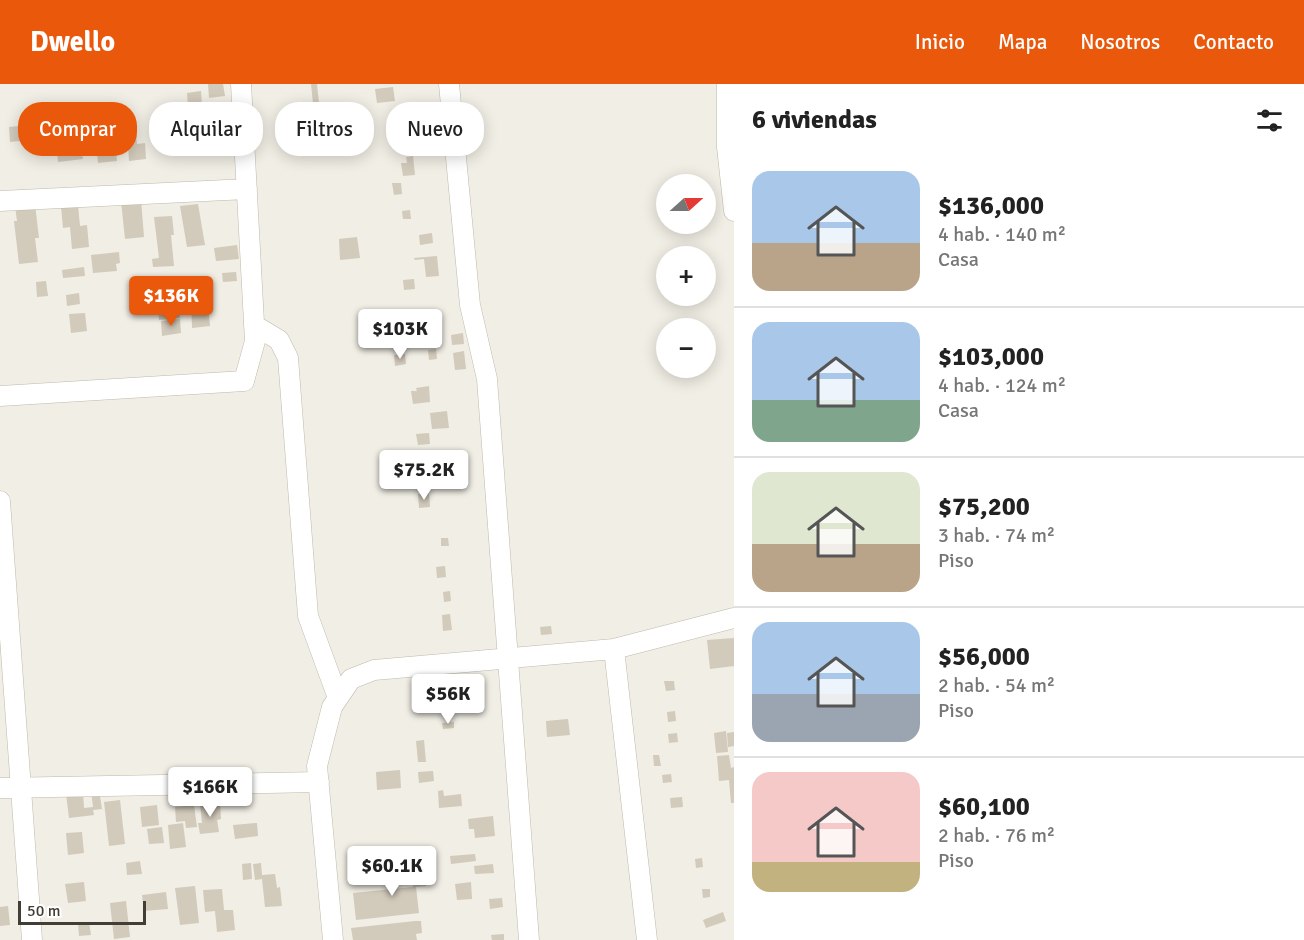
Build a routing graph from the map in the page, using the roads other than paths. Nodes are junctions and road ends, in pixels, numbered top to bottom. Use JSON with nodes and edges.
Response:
{"nodes":[{"id":1,"x":241,"y":84,"type":"edge"},
{"id":2,"x":449,"y":84,"type":"edge"},
{"id":3,"x":727,"y":84,"type":"edge"},
{"id":4,"x":247,"y":189,"type":"junction"},
{"id":5,"x":0,"y":201,"type":"edge"},
{"id":6,"x":734,"y":211,"type":"edge"},
{"id":7,"x":254,"y":325,"type":"junction"},
{"id":8,"x":0,"y":396,"type":"edge"},
{"id":9,"x":0,"y":501,"type":"edge"},
{"id":10,"x":4,"y":592,"type":"edge"},
{"id":11,"x":734,"y":618,"type":"edge"},
{"id":12,"x":614,"y":649,"type":"junction"},
{"id":13,"x":507,"y":658,"type":"junction"},
{"id":14,"x":338,"y":698,"type":"junction"},
{"id":15,"x":319,"y":782,"type":"junction"},
{"id":16,"x":0,"y":788,"type":"edge"},
{"id":17,"x":23,"y":789,"type":"junction"},
{"id":18,"x":32,"y":940,"type":"edge"},
{"id":19,"x":333,"y":940,"type":"edge"},
{"id":20,"x":529,"y":940,"type":"edge"},
{"id":21,"x":647,"y":940,"type":"edge"}],
"edges":[{"from":1,"to":4,"type":"street"},
{"from":2,"to":13,"type":"street"},
{"from":3,"to":6,"type":"street"},
{"from":4,"to":5,"type":"street"},
{"from":4,"to":7,"type":"street"},
{"from":7,"to":8,"type":"street"},
{"from":7,"to":14,"type":"street"},
{"from":9,"to":10,"type":"street"},
{"from":10,"to":17,"type":"street"},
{"from":11,"to":12,"type":"street"},
{"from":12,"to":13,"type":"street"},
{"from":12,"to":21,"type":"street"},
{"from":13,"to":14,"type":"street"},
{"from":13,"to":20,"type":"street"},
{"from":14,"to":15,"type":"street"},
{"from":15,"to":17,"type":"street"},
{"from":15,"to":19,"type":"street"},
{"from":16,"to":17,"type":"street"},
{"from":17,"to":18,"type":"street"}]}
